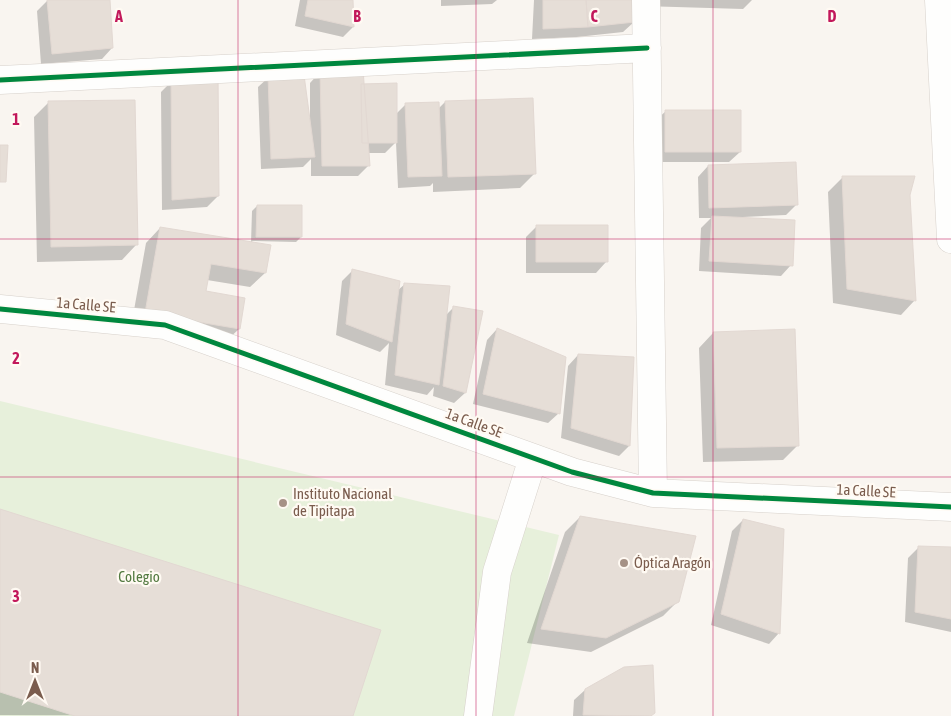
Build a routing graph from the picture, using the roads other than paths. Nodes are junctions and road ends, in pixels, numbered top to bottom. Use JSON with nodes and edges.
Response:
{"nodes":[{"id":1,"x":646,"y":0,"type":"edge"},
{"id":2,"x":939,"y":0,"type":"edge"},
{"id":3,"x":647,"y":48,"type":"junction"},
{"id":4,"x":0,"y":80,"type":"edge"},
{"id":5,"x":951,"y":239,"type":"edge"},
{"id":6,"x":0,"y":309,"type":"edge"},
{"id":7,"x":533,"y":458,"type":"junction"},
{"id":8,"x":653,"y":493,"type":"junction"},
{"id":9,"x":951,"y":507,"type":"edge"},
{"id":10,"x":478,"y":716,"type":"edge"}],
"edges":[{"from":1,"to":3,"type":"street"},
{"from":2,"to":5,"type":"street"},
{"from":3,"to":4,"type":"street"},
{"from":3,"to":8,"type":"street"},
{"from":6,"to":7,"type":"street","name":"1a Calle SE"},
{"from":7,"to":8,"type":"street","name":"1a Calle SE"},
{"from":7,"to":10,"type":"street"},
{"from":8,"to":9,"type":"street","name":"1a Calle SE"}]}
